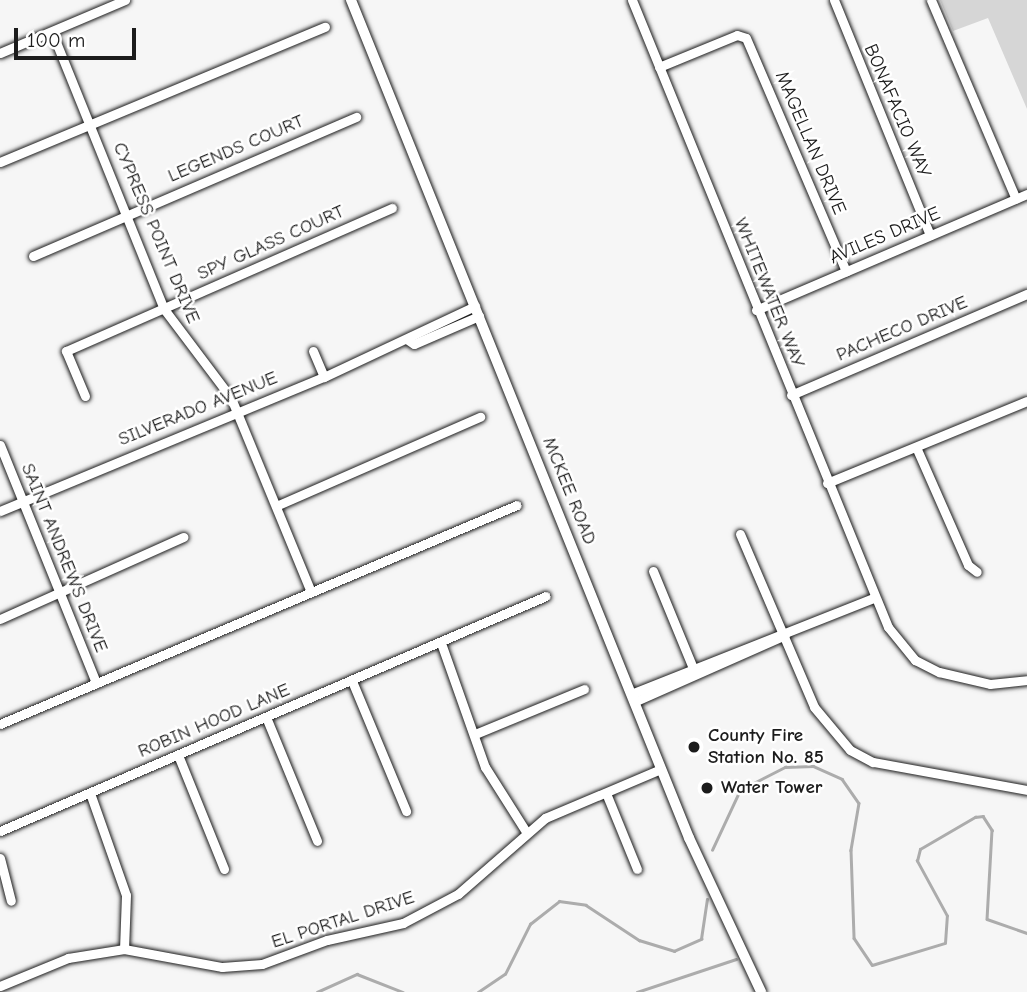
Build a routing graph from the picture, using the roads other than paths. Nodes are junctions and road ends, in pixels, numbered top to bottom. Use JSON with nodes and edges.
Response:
{"nodes":[{"id":1,"x":125,"y":0,"type":"edge"},
{"id":2,"x":351,"y":0,"type":"edge"},
{"id":3,"x":632,"y":0,"type":"edge"},
{"id":4,"x":834,"y":0,"type":"edge"},
{"id":5,"x":931,"y":0,"type":"edge"},
{"id":6,"x":326,"y":27,"type":"dead end"},
{"id":7,"x":52,"y":32,"type":"junction"},
{"id":8,"x":0,"y":53,"type":"edge"},
{"id":9,"x":659,"y":67,"type":"junction"},
{"id":10,"x":356,"y":117,"type":"dead end"},
{"id":11,"x":91,"y":124,"type":"junction"},
{"id":12,"x":0,"y":162,"type":"edge"},
{"id":13,"x":1027,"y":194,"type":"edge"},
{"id":14,"x":1016,"y":199,"type":"junction"},
{"id":15,"x":391,"y":208,"type":"dead end"},
{"id":16,"x":129,"y":214,"type":"junction"},
{"id":17,"x":930,"y":235,"type":"junction"},
{"id":18,"x":33,"y":256,"type":"dead end"},
{"id":19,"x":846,"y":271,"type":"junction"},
{"id":20,"x":1027,"y":294,"type":"edge"},
{"id":21,"x":164,"y":309,"type":"junction"},
{"id":22,"x":756,"y":310,"type":"junction"},
{"id":23,"x":477,"y":311,"type":"junction"},
{"id":24,"x":313,"y":351,"type":"dead end"},
{"id":25,"x":324,"y":377,"type":"junction"},
{"id":26,"x":791,"y":395,"type":"junction"},
{"id":27,"x":85,"y":396,"type":"dead end"},
{"id":28,"x":1027,"y":401,"type":"edge"},
{"id":29,"x":237,"y":410,"type":"junction"},
{"id":30,"x":480,"y":417,"type":"dead end"},
{"id":31,"x":0,"y":445,"type":"edge"},
{"id":32,"x":916,"y":447,"type":"junction"},
{"id":33,"x":827,"y":483,"type":"junction"},
{"id":34,"x":19,"y":503,"type":"junction"},
{"id":35,"x":517,"y":505,"type":"dead end"},
{"id":36,"x":276,"y":506,"type":"junction"},
{"id":37,"x":0,"y":511,"type":"edge"},
{"id":38,"x":740,"y":534,"type":"dead end"},
{"id":39,"x":183,"y":537,"type":"dead end"},
{"id":40,"x":653,"y":571,"type":"dead end"},
{"id":41,"x":977,"y":572,"type":"dead end"},
{"id":42,"x":311,"y":592,"type":"junction"},
{"id":43,"x":57,"y":595,"type":"junction"},
{"id":44,"x":546,"y":596,"type":"dead end"},
{"id":45,"x":873,"y":598,"type":"junction"},
{"id":46,"x":0,"y":619,"type":"edge"},
{"id":47,"x":785,"y":635,"type":"junction"},
{"id":48,"x":441,"y":643,"type":"junction"},
{"id":49,"x":695,"y":672,"type":"junction"},
{"id":50,"x":1027,"y":680,"type":"edge"},
{"id":51,"x":352,"y":681,"type":"junction"},
{"id":52,"x":96,"y":683,"type":"junction"},
{"id":53,"x":584,"y":689,"type":"dead end"},
{"id":54,"x":632,"y":698,"type":"junction"},
{"id":55,"x":266,"y":717,"type":"junction"},
{"id":56,"x":0,"y":724,"type":"edge"},
{"id":57,"x":475,"y":734,"type":"junction"},
{"id":58,"x":178,"y":755,"type":"junction"},
{"id":59,"x":661,"y":769,"type":"junction"},
{"id":60,"x":1027,"y":790,"type":"edge"},
{"id":61,"x":90,"y":793,"type":"junction"},
{"id":62,"x":606,"y":793,"type":"junction"},
{"id":63,"x":406,"y":811,"type":"dead end"},
{"id":64,"x":525,"y":830,"type":"junction"},
{"id":65,"x":0,"y":831,"type":"edge"},
{"id":66,"x":317,"y":841,"type":"dead end"},
{"id":67,"x":0,"y":858,"type":"edge"},
{"id":68,"x":224,"y":869,"type":"dead end"},
{"id":69,"x":637,"y":869,"type":"dead end"},
{"id":70,"x":11,"y":901,"type":"dead end"},
{"id":71,"x":124,"y":949,"type":"junction"},
{"id":72,"x":0,"y":986,"type":"edge"},
{"id":73,"x":761,"y":992,"type":"edge"}],
"edges":[{"from":1,"to":7,"type":"street"},
{"from":2,"to":23,"type":"street","name":"MCKEE ROAD"},
{"from":3,"to":9,"type":"street","name":"WHITEWATER WAY"},
{"from":4,"to":17,"type":"street","name":"BONAFACIO WAY"},
{"from":5,"to":14,"type":"street"},
{"from":6,"to":11,"type":"street"},
{"from":7,"to":8,"type":"street"},
{"from":7,"to":11,"type":"street","name":"CYPRESS POINT DRIVE"},
{"from":9,"to":19,"type":"street","name":"MAGELLAN DRIVE"},
{"from":9,"to":22,"type":"street","name":"WHITEWATER WAY"},
{"from":10,"to":16,"type":"street","name":"LEGENDS COURT"},
{"from":11,"to":12,"type":"street"},
{"from":11,"to":16,"type":"street","name":"CYPRESS POINT DRIVE"},
{"from":13,"to":14,"type":"street","name":"AVILES DRIVE"},
{"from":14,"to":17,"type":"street","name":"AVILES DRIVE"},
{"from":15,"to":21,"type":"street","name":"SPY GLASS COURT"},
{"from":16,"to":18,"type":"street","name":"LEGENDS COURT"},
{"from":16,"to":21,"type":"street","name":"CYPRESS POINT DRIVE"},
{"from":17,"to":19,"type":"street","name":"AVILES DRIVE"},
{"from":19,"to":22,"type":"street","name":"AVILES DRIVE"},
{"from":20,"to":26,"type":"street","name":"PACHECO DRIVE"},
{"from":21,"to":27,"type":"street","name":"SPY GLASS COURT"},
{"from":21,"to":29,"type":"street","name":"CYPRESS POINT DRIVE"},
{"from":22,"to":26,"type":"street","name":"WHITEWATER WAY"},
{"from":23,"to":25,"type":"street","name":"SILVERADO AVENUE"},
{"from":23,"to":54,"type":"street","name":"MCKEE ROAD"},
{"from":24,"to":25,"type":"street"},
{"from":25,"to":29,"type":"street","name":"SILVERADO AVENUE"},
{"from":26,"to":33,"type":"street","name":"WHITEWATER WAY"},
{"from":28,"to":32,"type":"street"},
{"from":29,"to":34,"type":"street","name":"SILVERADO AVENUE"},
{"from":29,"to":36,"type":"street","name":"CYPRESS POINT DRIVE"},
{"from":30,"to":36,"type":"street"},
{"from":31,"to":34,"type":"street","name":"SAINT ANDREWS DRIVE"},
{"from":32,"to":33,"type":"street"},
{"from":32,"to":41,"type":"street"},
{"from":33,"to":45,"type":"street","name":"WHITEWATER WAY"},
{"from":34,"to":37,"type":"street","name":"SILVERADO AVENUE"},
{"from":34,"to":43,"type":"street","name":"SAINT ANDREWS DRIVE"},
{"from":35,"to":42,"type":"street"},
{"from":36,"to":42,"type":"street","name":"CYPRESS POINT DRIVE"},
{"from":38,"to":47,"type":"street"},
{"from":39,"to":43,"type":"street"},
{"from":40,"to":49,"type":"street"},
{"from":42,"to":52,"type":"street"},
{"from":43,"to":46,"type":"street"},
{"from":43,"to":52,"type":"street","name":"SAINT ANDREWS DRIVE"},
{"from":44,"to":48,"type":"street","name":"ROBIN HOOD LANE"},
{"from":45,"to":47,"type":"street"},
{"from":45,"to":50,"type":"street","name":"WHITEWATER WAY"},
{"from":47,"to":49,"type":"street"},
{"from":47,"to":60,"type":"street"},
{"from":48,"to":51,"type":"street","name":"ROBIN HOOD LANE"},
{"from":48,"to":57,"type":"street"},
{"from":49,"to":54,"type":"street"},
{"from":51,"to":55,"type":"street","name":"ROBIN HOOD LANE"},
{"from":51,"to":63,"type":"street"},
{"from":52,"to":56,"type":"street"},
{"from":53,"to":57,"type":"street"},
{"from":54,"to":59,"type":"street","name":"MCKEE ROAD"},
{"from":55,"to":58,"type":"street","name":"ROBIN HOOD LANE"},
{"from":55,"to":66,"type":"street"},
{"from":57,"to":64,"type":"street"},
{"from":58,"to":61,"type":"street","name":"ROBIN HOOD LANE"},
{"from":58,"to":68,"type":"street"},
{"from":59,"to":62,"type":"street","name":"EL PORTAL DRIVE"},
{"from":59,"to":73,"type":"street","name":"MCKEE ROAD"},
{"from":61,"to":65,"type":"street","name":"ROBIN HOOD LANE"},
{"from":61,"to":71,"type":"street"},
{"from":62,"to":64,"type":"street","name":"EL PORTAL DRIVE"},
{"from":62,"to":69,"type":"street"},
{"from":64,"to":71,"type":"street","name":"EL PORTAL DRIVE"},
{"from":67,"to":70,"type":"street"},
{"from":71,"to":72,"type":"street","name":"EL PORTAL DRIVE"}]}
